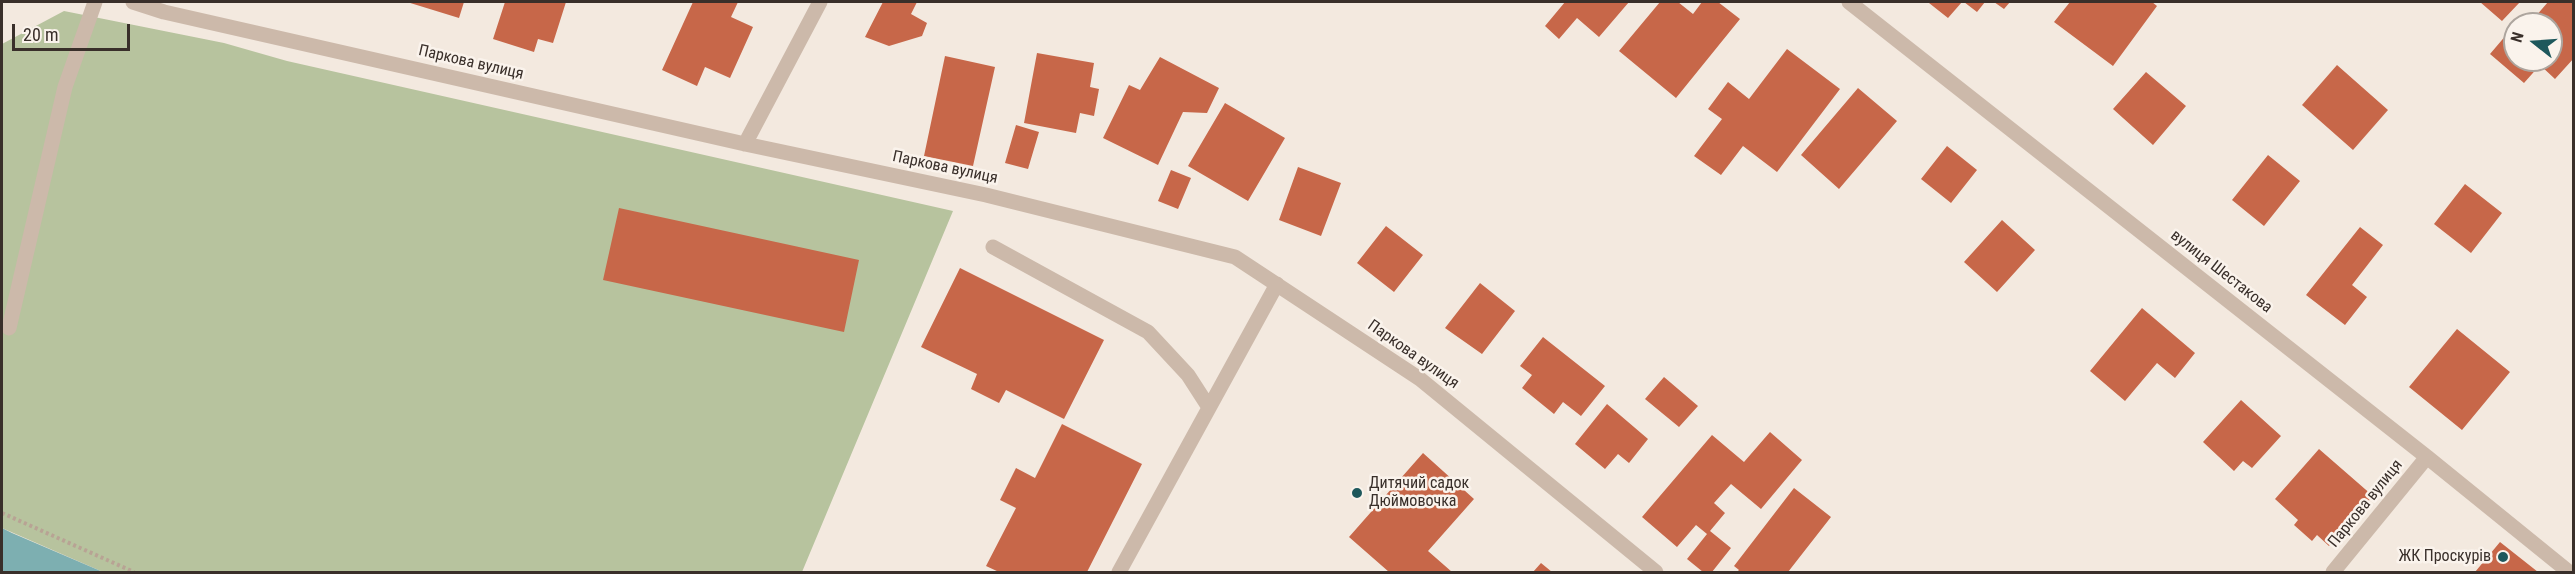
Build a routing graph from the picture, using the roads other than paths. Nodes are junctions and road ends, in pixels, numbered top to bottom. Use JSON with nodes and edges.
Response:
{"nodes":[{"id":1,"x":95,"y":2,"type":"edge"},
{"id":2,"x":133,"y":2,"type":"edge"},
{"id":3,"x":820,"y":2,"type":"edge"},
{"id":4,"x":1849,"y":2,"type":"edge"},
{"id":5,"x":745,"y":144,"type":"junction"},
{"id":6,"x":993,"y":247,"type":"dead end"},
{"id":7,"x":1277,"y":284,"type":"junction"},
{"id":8,"x":9,"y":328,"type":"dead end"},
{"id":9,"x":1208,"y":406,"type":"junction"},
{"id":10,"x":2427,"y":457,"type":"junction"},
{"id":11,"x":1119,"y":573,"type":"edge"},
{"id":12,"x":1656,"y":573,"type":"edge"},
{"id":13,"x":2333,"y":573,"type":"edge"},
{"id":14,"x":2569,"y":573,"type":"edge"}],
"edges":[{"from":1,"to":8,"type":"street"},
{"from":2,"to":5,"type":"street","name":"Паркова вулиця"},
{"from":3,"to":5,"type":"street"},
{"from":4,"to":10,"type":"street","name":"вулиця Шестакова"},
{"from":5,"to":7,"type":"street","name":"Паркова вулиця"},
{"from":6,"to":9,"type":"street"},
{"from":7,"to":9,"type":"street"},
{"from":7,"to":12,"type":"street","name":"Паркова вулиця"},
{"from":9,"to":11,"type":"street"},
{"from":10,"to":13,"type":"street","name":"Паркова вулиця"},
{"from":10,"to":14,"type":"street","name":"вулиця Шестакова"}]}
